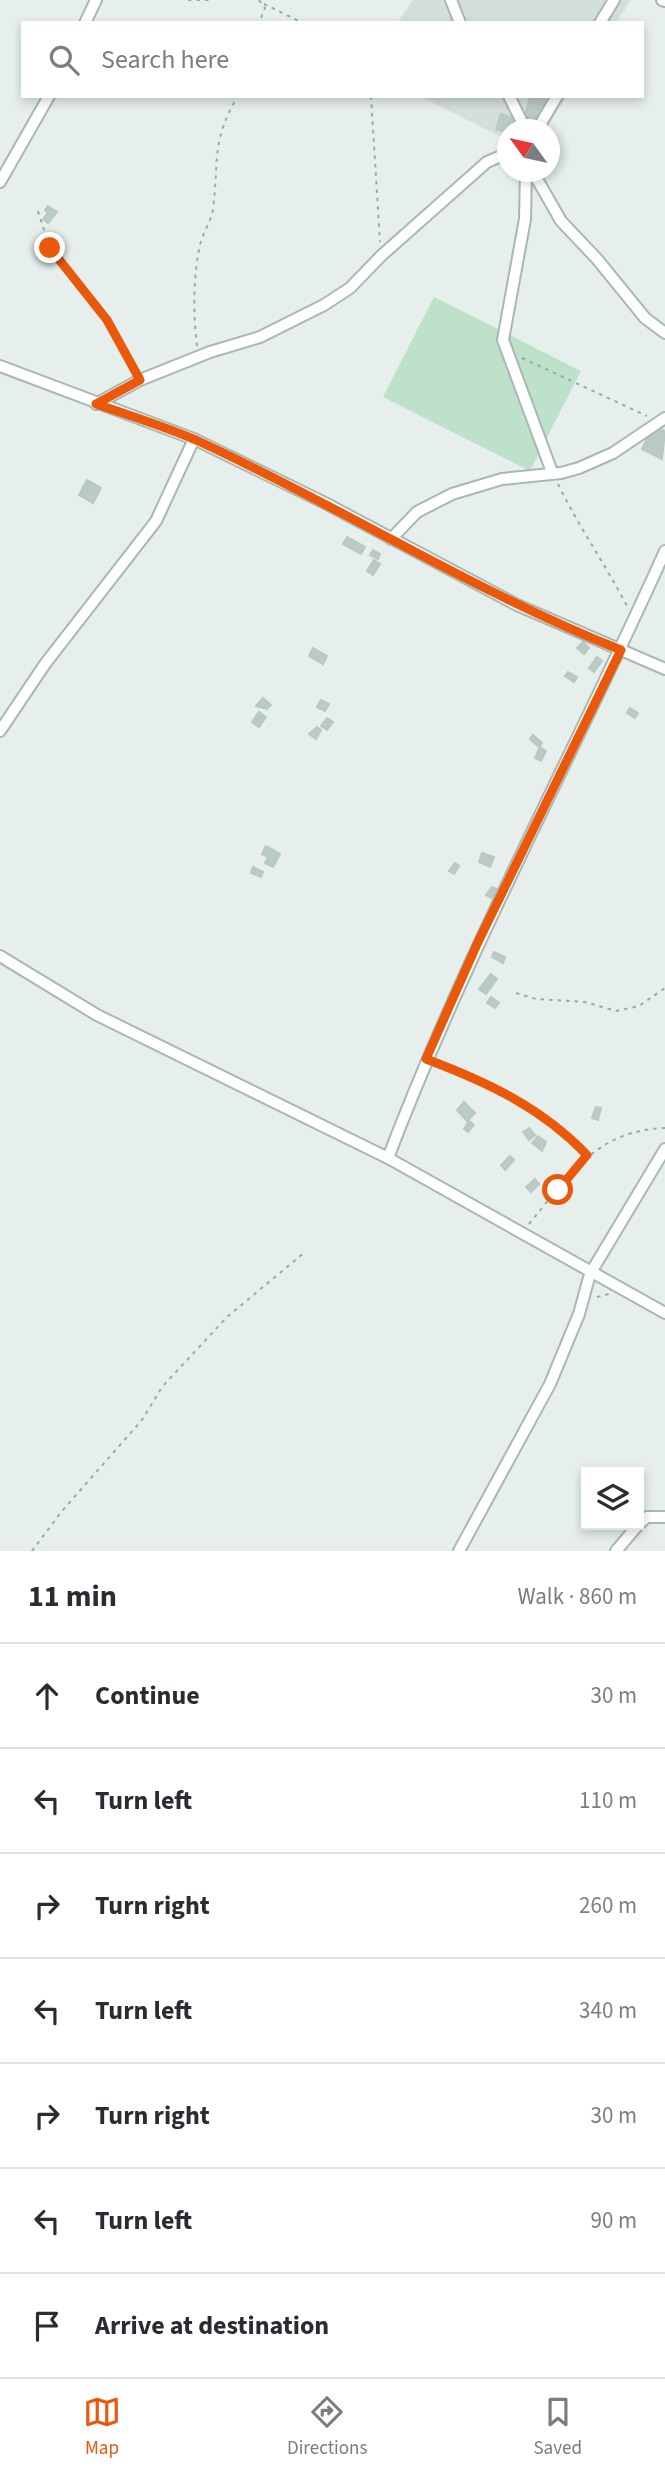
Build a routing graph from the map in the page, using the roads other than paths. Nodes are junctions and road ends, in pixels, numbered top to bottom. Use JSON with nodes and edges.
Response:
{"nodes":[{"id":1,"x":96,"y":0,"type":"edge"},
{"id":2,"x":451,"y":0,"type":"edge"},
{"id":3,"x":614,"y":0,"type":"edge"},
{"id":4,"x":86,"y":21,"type":"edge"},
{"id":5,"x":459,"y":21,"type":"edge"},
{"id":6,"x":601,"y":21,"type":"edge"},
{"id":7,"x":48,"y":98,"type":"edge"},
{"id":8,"x":510,"y":98,"type":"edge"},
{"id":9,"x":556,"y":98,"type":"edge"},
{"id":10,"x":520,"y":119,"type":"edge"},
{"id":11,"x":543,"y":119,"type":"edge"},
{"id":12,"x":497,"y":158,"type":"edge"},
{"id":13,"x":0,"y":182,"type":"edge"},
{"id":14,"x":526,"y":182,"type":"edge"},
{"id":15,"x":539,"y":182,"type":"edge"},
{"id":16,"x":665,"y":333,"type":"edge"},
{"id":17,"x":0,"y":366,"type":"edge"},
{"id":18,"x":96,"y":404,"type":"junction"},
{"id":19,"x":662,"y":419,"type":"edge"},
{"id":20,"x":194,"y":439,"type":"junction"},
{"id":21,"x":552,"y":472,"type":"junction"},
{"id":22,"x":391,"y":539,"type":"junction"},
{"id":23,"x":665,"y":551,"type":"edge"},
{"id":24,"x":621,"y":650,"type":"junction"},
{"id":25,"x":665,"y":669,"type":"edge"},
{"id":26,"x":0,"y":731,"type":"edge"},
{"id":27,"x":0,"y":956,"type":"edge"},
{"id":28,"x":665,"y":1149,"type":"edge"},
{"id":29,"x":388,"y":1158,"type":"junction"},
{"id":30,"x":590,"y":1274,"type":"junction"},
{"id":31,"x":665,"y":1313,"type":"edge"},
{"id":32,"x":665,"y":1517,"type":"edge"},
{"id":33,"x":644,"y":1520,"type":"edge"},
{"id":34,"x":634,"y":1530,"type":"edge"},
{"id":35,"x":459,"y":1551,"type":"edge"},
{"id":36,"x":616,"y":1551,"type":"edge"}],
"edges":[{"from":1,"to":4,"type":"street"},
{"from":2,"to":5,"type":"street"},
{"from":3,"to":6,"type":"street"},
{"from":7,"to":13,"type":"street"},
{"from":8,"to":10,"type":"street"},
{"from":9,"to":11,"type":"street"},
{"from":12,"to":18,"type":"street"},
{"from":14,"to":21,"type":"street"},
{"from":15,"to":16,"type":"street"},
{"from":17,"to":18,"type":"street"},
{"from":18,"to":20,"type":"street"},
{"from":19,"to":21,"type":"street"},
{"from":20,"to":22,"type":"street"},
{"from":20,"to":26,"type":"street"},
{"from":21,"to":22,"type":"street"},
{"from":22,"to":24,"type":"street"},
{"from":23,"to":24,"type":"street"},
{"from":24,"to":25,"type":"street"},
{"from":24,"to":29,"type":"street"},
{"from":27,"to":29,"type":"street"},
{"from":28,"to":30,"type":"street"},
{"from":29,"to":30,"type":"street"},
{"from":30,"to":31,"type":"street"},
{"from":30,"to":35,"type":"street"},
{"from":32,"to":33,"type":"street"},
{"from":34,"to":36,"type":"street"}]}
